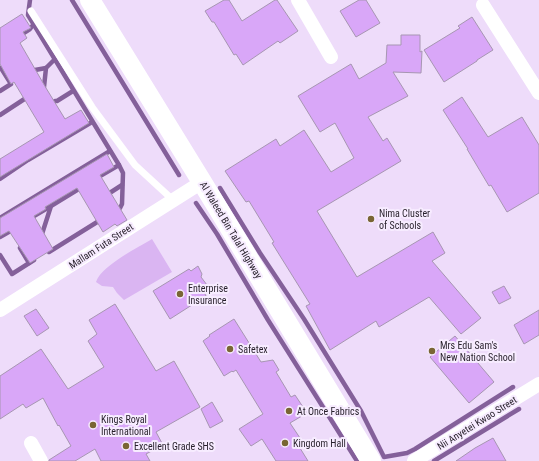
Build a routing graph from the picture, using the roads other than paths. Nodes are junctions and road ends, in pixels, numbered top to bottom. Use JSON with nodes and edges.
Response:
{"nodes":[{"id":1,"x":90,"y":0,"type":"edge"},
{"id":2,"x":301,"y":1,"type":"edge"},
{"id":3,"x":483,"y":5,"type":"dead end"},
{"id":4,"x":31,"y":11,"type":"dead end"},
{"id":5,"x":331,"y":57,"type":"dead end"},
{"id":6,"x":539,"y":93,"type":"edge"},
{"id":7,"x":202,"y":182,"type":"junction"},
{"id":8,"x":173,"y":200,"type":"junction"},
{"id":9,"x":0,"y":310,"type":"edge"},
{"id":10,"x":539,"y":384,"type":"edge"},
{"id":11,"x":31,"y":444,"type":"dead end"},
{"id":12,"x":41,"y":461,"type":"edge"},
{"id":13,"x":371,"y":461,"type":"edge"},
{"id":14,"x":414,"y":461,"type":"edge"}],
"edges":[{"from":1,"to":7,"type":"street","name":"Al Waleed Bin Talal Highway"},
{"from":2,"to":5,"type":"street"},
{"from":3,"to":6,"type":"street"},
{"from":4,"to":8,"type":"lane"},
{"from":7,"to":8,"type":"street","name":"Mallam Futa Street"},
{"from":7,"to":13,"type":"street","name":"Al Waleed Bin Talal Highway"},
{"from":8,"to":9,"type":"street","name":"Mallam Futa Street"},
{"from":10,"to":14,"type":"street","name":"Nii Anyetei Kwao Street"},
{"from":11,"to":12,"type":"street"}]}
